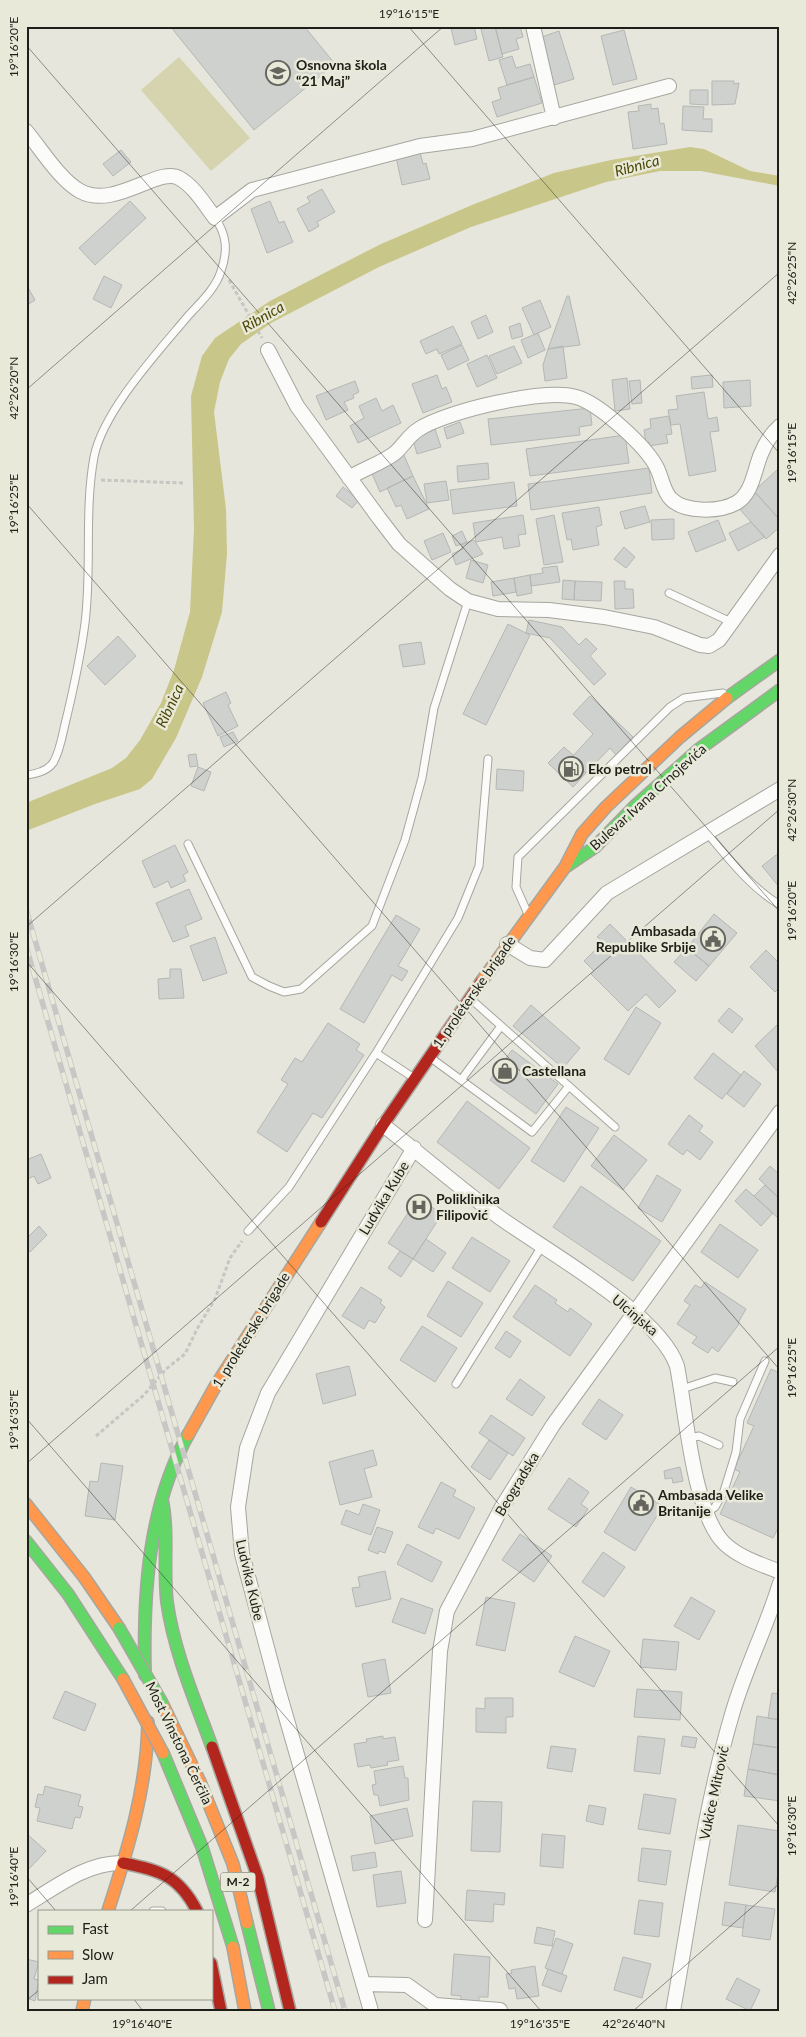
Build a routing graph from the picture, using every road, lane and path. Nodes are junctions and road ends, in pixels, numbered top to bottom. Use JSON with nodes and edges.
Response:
{"nodes":[{"id":1,"x":533,"y":26,"type":"edge"},
{"id":2,"x":669,"y":86,"type":"dead end"},
{"id":3,"x":554,"y":118,"type":"junction"},
{"id":4,"x":26,"y":131,"type":"edge"},
{"id":5,"x":215,"y":218,"type":"junction"},
{"id":6,"x":221,"y":272,"type":"junction"},
{"id":7,"x":268,"y":350,"type":"joint"},
{"id":8,"x":780,"y":426,"type":"edge"},
{"id":9,"x":348,"y":478,"type":"junction"},
{"id":10,"x":90,"y":480,"type":"junction"},
{"id":11,"x":183,"y":483,"type":"dead end"},
{"id":12,"x":780,"y":555,"type":"edge"},
{"id":13,"x":669,"y":593,"type":"dead end"},
{"id":14,"x":468,"y":601,"type":"junction"},
{"id":15,"x":731,"y":622,"type":"junction"},
{"id":16,"x":780,"y":660,"type":"edge"},
{"id":17,"x":780,"y":690,"type":"edge"},
{"id":18,"x":736,"y":691,"type":"junction"},
{"id":19,"x":488,"y":759,"type":"dead end"},
{"id":20,"x":26,"y":775,"type":"edge"},
{"id":21,"x":780,"y":790,"type":"edge"},
{"id":22,"x":707,"y":833,"type":"junction"},
{"id":23,"x":188,"y":844,"type":"dead end"},
{"id":24,"x":565,"y":868,"type":"junction"},
{"id":25,"x":780,"y":905,"type":"edge"},
{"id":26,"x":528,"y":914,"type":"junction"},
{"id":27,"x":507,"y":944,"type":"junction"},
{"id":28,"x":469,"y":998,"type":"junction"},
{"id":29,"x":501,"y":1026,"type":"junction"},
{"id":30,"x":376,"y":1052,"type":"junction"},
{"id":31,"x":429,"y":1056,"type":"junction"},
{"id":32,"x":415,"y":1078,"type":"junction"},
{"id":33,"x":461,"y":1080,"type":"junction"},
{"id":34,"x":569,"y":1086,"type":"junction"},
{"id":35,"x":780,"y":1112,"type":"edge"},
{"id":36,"x":383,"y":1125,"type":"junction"},
{"id":37,"x":615,"y":1127,"type":"dead end"},
{"id":38,"x":414,"y":1148,"type":"junction"},
{"id":39,"x":248,"y":1232,"type":"joint"},
{"id":40,"x":542,"y":1246,"type":"junction"},
{"id":41,"x":634,"y":1311,"type":"junction"},
{"id":42,"x":765,"y":1361,"type":"dead end"},
{"id":43,"x":733,"y":1382,"type":"dead end"},
{"id":44,"x":456,"y":1384,"type":"dead end"},
{"id":45,"x":682,"y":1389,"type":"junction"},
{"id":46,"x":96,"y":1436,"type":"dead end"},
{"id":47,"x":690,"y":1438,"type":"junction"},
{"id":48,"x":719,"y":1444,"type":"dead end"},
{"id":49,"x":162,"y":1499,"type":"junction"},
{"id":50,"x":26,"y":1504,"type":"edge"},
{"id":51,"x":705,"y":1514,"type":"junction"},
{"id":52,"x":26,"y":1541,"type":"edge"},
{"id":53,"x":780,"y":1572,"type":"edge"},
{"id":54,"x":780,"y":1583,"type":"edge"},
{"id":55,"x":123,"y":1863,"type":"junction"},
{"id":56,"x":26,"y":1905,"type":"edge"},
{"id":57,"x":108,"y":1910,"type":"edge"},
{"id":58,"x":196,"y":1910,"type":"edge"},
{"id":59,"x":426,"y":1920,"type":"dead end"},
{"id":60,"x":212,"y":1970,"type":"edge"},
{"id":61,"x":363,"y":1984,"type":"junction"},
{"id":62,"x":217,"y":2003,"type":"edge"},
{"id":63,"x":500,"y":2010,"type":"edge"},
{"id":64,"x":245,"y":2011,"type":"edge"},
{"id":65,"x":270,"y":2011,"type":"edge"},
{"id":66,"x":290,"y":2011,"type":"edge"},
{"id":67,"x":371,"y":2011,"type":"edge"},
{"id":68,"x":673,"y":2011,"type":"edge"}],
"edges":[{"from":1,"to":3,"type":"street"},
{"from":2,"to":3,"type":"street"},
{"from":3,"to":5,"type":"street"},
{"from":4,"to":5,"type":"street"},
{"from":5,"to":6,"type":"lane"},
{"from":6,"to":7,"type":"path"},
{"from":6,"to":10,"type":"lane"},
{"from":7,"to":9,"type":"street"},
{"from":8,"to":9,"type":"street"},
{"from":9,"to":14,"type":"street"},
{"from":10,"to":11,"type":"path"},
{"from":10,"to":20,"type":"lane"},
{"from":12,"to":15,"type":"street"},
{"from":13,"to":15,"type":"lane"},
{"from":14,"to":15,"type":"street"},
{"from":14,"to":23,"type":"lane"},
{"from":16,"to":18,"type":"main road","name":"Bulevar Ivana Crnojevića"},
{"from":17,"to":24,"type":"main road","name":"Bulevar Ivana Crnojevića"},
{"from":18,"to":24,"type":"main road","name":"Bulevar Ivana Crnojevića"},
{"from":18,"to":26,"type":"lane"},
{"from":19,"to":30,"type":"lane"},
{"from":21,"to":22,"type":"street"},
{"from":22,"to":25,"type":"lane"},
{"from":22,"to":27,"type":"street"},
{"from":24,"to":26,"type":"main road","name":"1. proleterske brigade"},
{"from":26,"to":27,"type":"main road","name":"1. proleterske brigade"},
{"from":27,"to":28,"type":"main road","name":"1. proleterske brigade"},
{"from":28,"to":29,"type":"lane"},
{"from":28,"to":31,"type":"main road","name":"1. proleterske brigade"},
{"from":29,"to":33,"type":"lane"},
{"from":29,"to":34,"type":"lane"},
{"from":30,"to":32,"type":"lane"},
{"from":30,"to":39,"type":"lane"},
{"from":31,"to":32,"type":"main road","name":"1. proleterske brigade"},
{"from":31,"to":33,"type":"lane"},
{"from":32,"to":36,"type":"main road","name":"1. proleterske brigade"},
{"from":33,"to":34,"type":"lane"},
{"from":34,"to":37,"type":"lane"},
{"from":35,"to":41,"type":"street","name":"Beogradska"},
{"from":36,"to":38,"type":"street","name":"Ulcinjska"},
{"from":36,"to":49,"type":"main road","name":"1. proleterske brigade"},
{"from":38,"to":40,"type":"street","name":"Ulcinjska"},
{"from":38,"to":61,"type":"street","name":"Ludvika Kube"},
{"from":39,"to":46,"type":"path"},
{"from":40,"to":41,"type":"street","name":"Ulcinjska"},
{"from":40,"to":44,"type":"lane"},
{"from":41,"to":45,"type":"street","name":"Ulcinjska"},
{"from":41,"to":59,"type":"street","name":"Beogradska"},
{"from":42,"to":51,"type":"lane"},
{"from":43,"to":45,"type":"lane"},
{"from":45,"to":47,"type":"street","name":"Ulcinjska"},
{"from":47,"to":48,"type":"lane"},
{"from":47,"to":51,"type":"street","name":"Ulcinjska"},
{"from":49,"to":55,"type":"main road","name":"1. proleterske brigade"},
{"from":49,"to":66,"type":"main road"},
{"from":50,"to":65,"type":"main road","name":"Most Vinstona Čerčila","number":"M-2","bridge":true},
{"from":51,"to":53,"type":"street","name":"Ulcinjska"},
{"from":52,"to":64,"type":"main road","name":"Most Vinstona Čerčila","number":"M-2","bridge":true},
{"from":54,"to":68,"type":"street","name":"Vukice Mitrović"},
{"from":55,"to":56,"type":"street"},
{"from":55,"to":57,"type":"main road","name":"1. proleterske brigade"},
{"from":55,"to":58,"type":"main road"},
{"from":60,"to":62,"type":"main road"},
{"from":61,"to":63,"type":"street"},
{"from":61,"to":67,"type":"street","name":"Ludvika Kube"}]}
